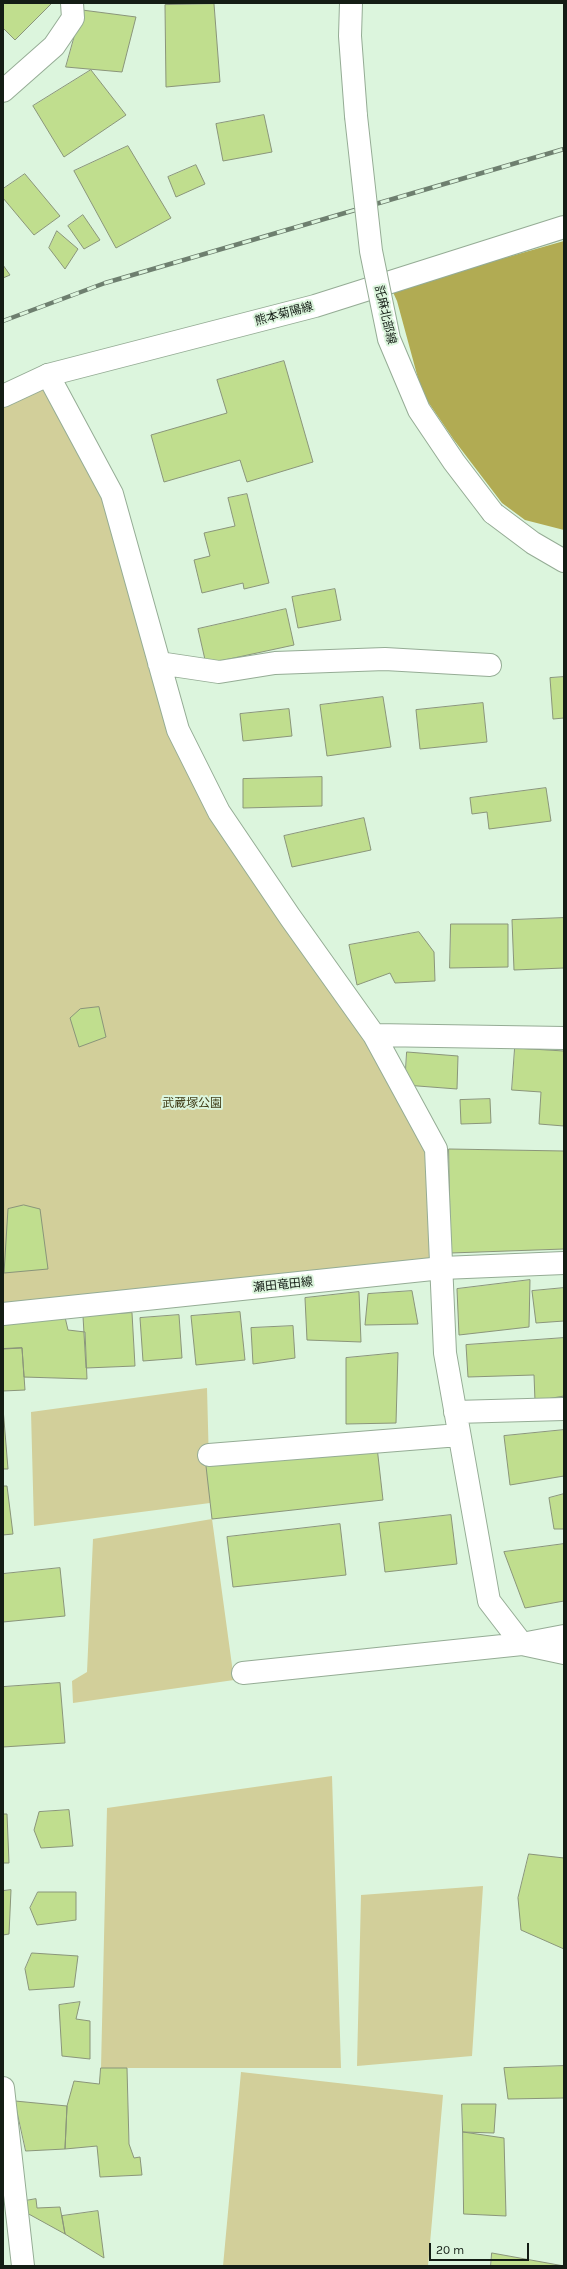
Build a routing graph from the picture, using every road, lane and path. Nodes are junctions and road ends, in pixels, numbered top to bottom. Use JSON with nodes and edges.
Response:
{"nodes":[{"id":1,"x":72,"y":3,"type":"edge"},
{"id":2,"x":351,"y":3,"type":"edge"},
{"id":3,"x":3,"y":90,"type":"edge"},
{"id":4,"x":564,"y":227,"type":"edge"},
{"id":5,"x":48,"y":375,"type":"junction"},
{"id":6,"x":3,"y":396,"type":"edge"},
{"id":7,"x":564,"y":561,"type":"edge"},
{"id":8,"x":159,"y":663,"type":"junction"},
{"id":9,"x":490,"y":665,"type":"dead end"},
{"id":10,"x":374,"y":1035,"type":"junction"},
{"id":11,"x":564,"y":1038,"type":"edge"},
{"id":12,"x":564,"y":1263,"type":"edge"},
{"id":13,"x":442,"y":1268,"type":"junction"},
{"id":14,"x":3,"y":1314,"type":"edge"},
{"id":15,"x":564,"y":1409,"type":"edge"},
{"id":16,"x":455,"y":1412,"type":"junction"},
{"id":17,"x":459,"y":1435,"type":"junction"},
{"id":18,"x":209,"y":1455,"type":"dead end"},
{"id":19,"x":564,"y":1636,"type":"edge"},
{"id":20,"x":522,"y":1644,"type":"junction"},
{"id":21,"x":564,"y":1653,"type":"edge"},
{"id":22,"x":243,"y":1673,"type":"dead end"},
{"id":23,"x":3,"y":2088,"type":"edge"},
{"id":24,"x":23,"y":2266,"type":"edge"}],
"edges":[{"from":1,"to":3,"type":"street"},
{"from":2,"to":7,"type":"street","name":"託麻北部線","bridge":true},
{"from":4,"to":5,"type":"street","name":"熊本菊陽線"},
{"from":5,"to":6,"type":"street","name":"熊本菊陽線"},
{"from":5,"to":8,"type":"street"},
{"from":8,"to":9,"type":"street"},
{"from":8,"to":10,"type":"street"},
{"from":10,"to":11,"type":"street"},
{"from":10,"to":13,"type":"street"},
{"from":12,"to":13,"type":"street","name":"瀬田竜田線"},
{"from":13,"to":14,"type":"street","name":"瀬田竜田線"},
{"from":13,"to":16,"type":"street"},
{"from":15,"to":16,"type":"street"},
{"from":16,"to":17,"type":"street"},
{"from":17,"to":18,"type":"street"},
{"from":17,"to":20,"type":"street"},
{"from":19,"to":20,"type":"street"},
{"from":20,"to":21,"type":"street"},
{"from":20,"to":22,"type":"street"},
{"from":23,"to":24,"type":"street"}]}
